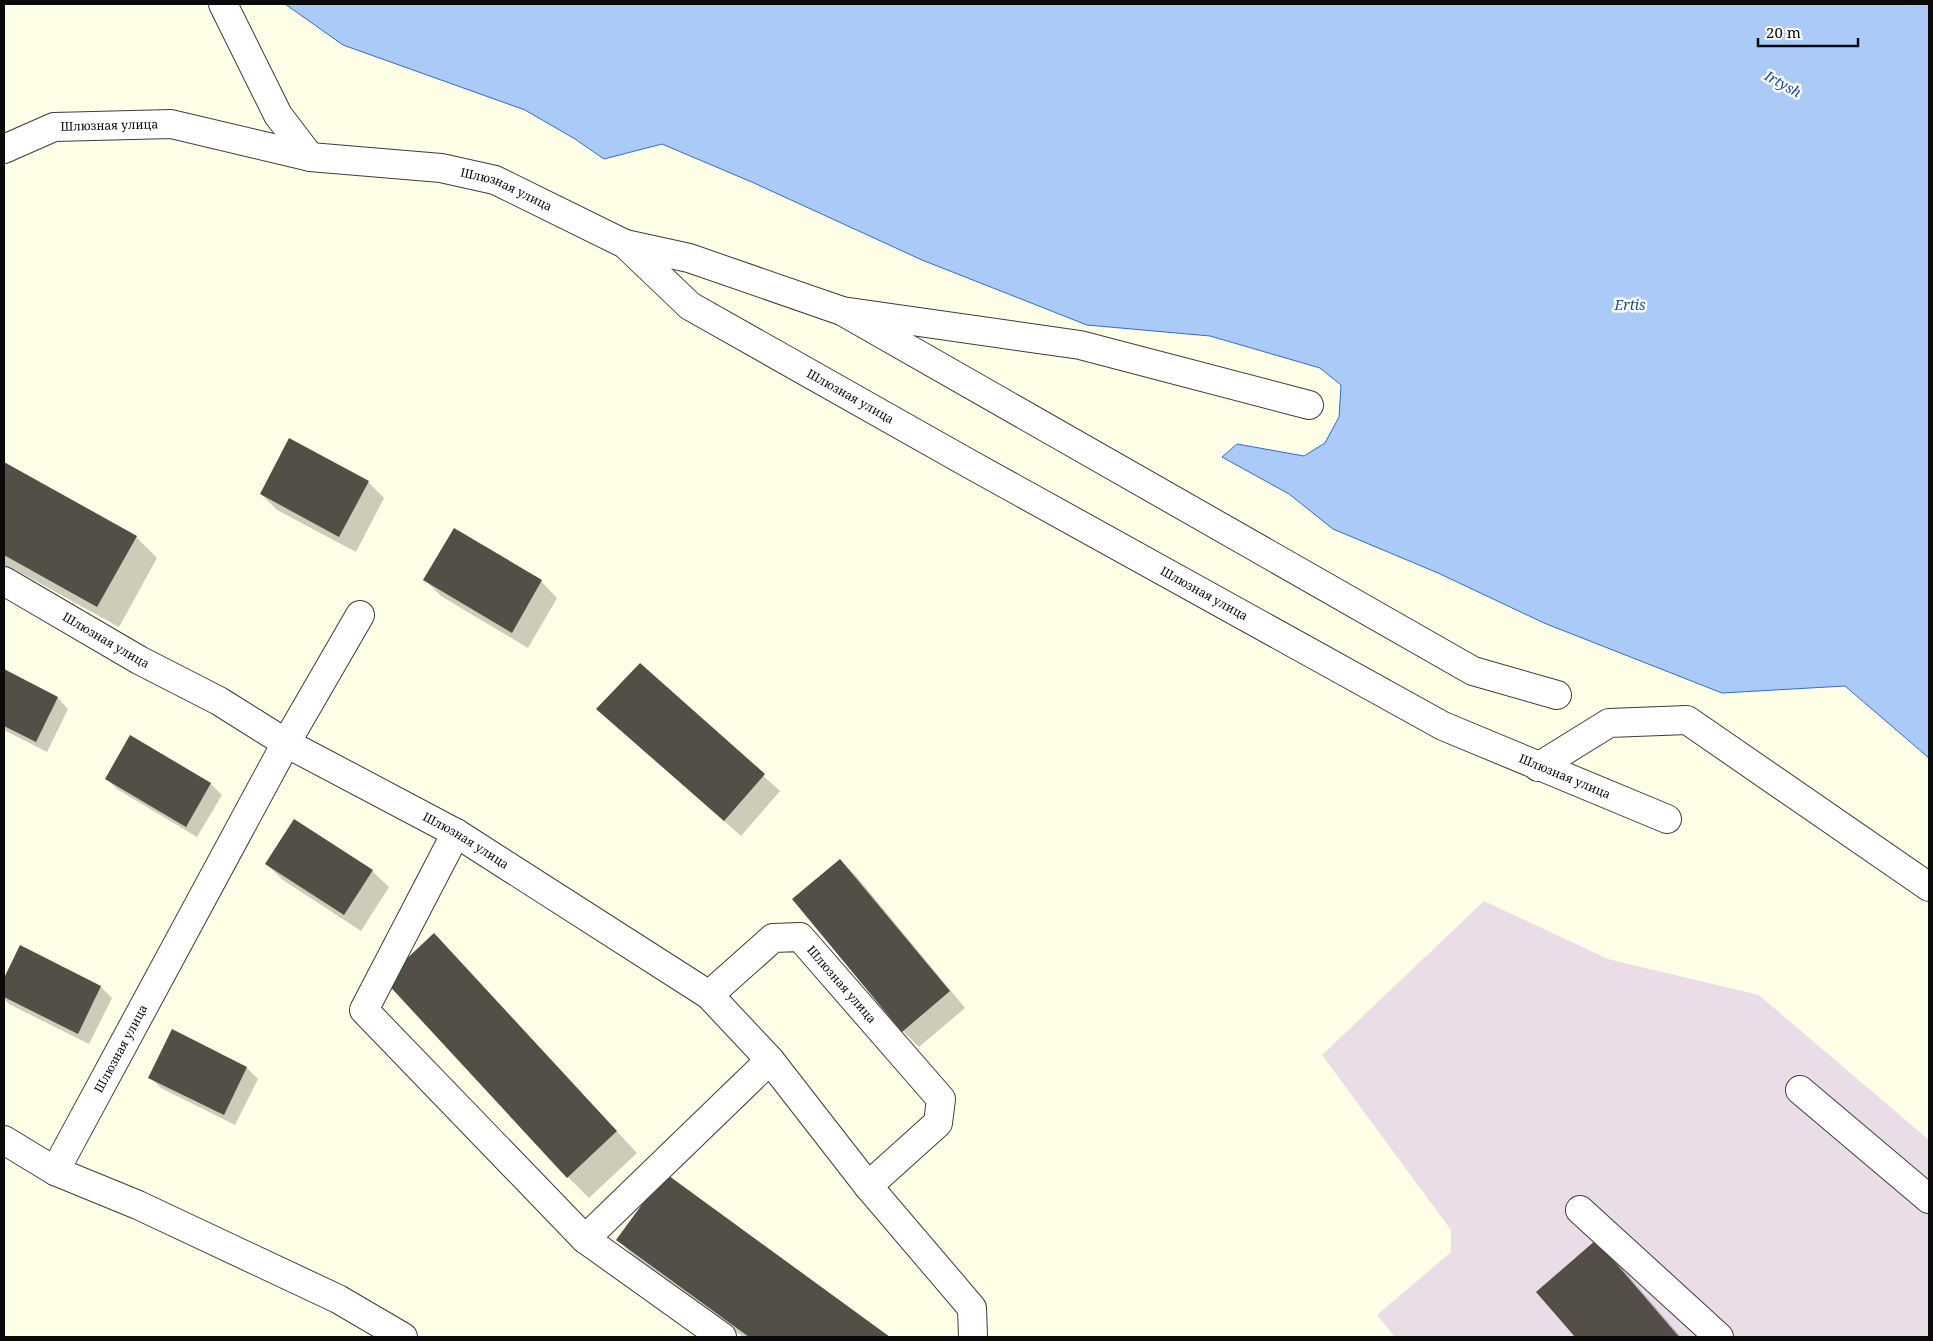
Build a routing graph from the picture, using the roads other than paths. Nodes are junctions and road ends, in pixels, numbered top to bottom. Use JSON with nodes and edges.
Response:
{"nodes":[{"id":1,"x":224,"y":4,"type":"edge"},
{"id":2,"x":4,"y":149,"type":"edge"},
{"id":3,"x":310,"y":157,"type":"junction"},
{"id":4,"x":625,"y":244,"type":"junction"},
{"id":5,"x":842,"y":311,"type":"junction"},
{"id":6,"x":1309,"y":405,"type":"dead end"},
{"id":7,"x":4,"y":581,"type":"edge"},
{"id":8,"x":360,"y":615,"type":"dead end"},
{"id":9,"x":1558,"y":695,"type":"dead end"},
{"id":10,"x":286,"y":743,"type":"junction"},
{"id":11,"x":1538,"y":767,"type":"junction"},
{"id":12,"x":1667,"y":819,"type":"dead end"},
{"id":13,"x":456,"y":833,"type":"junction"},
{"id":14,"x":1929,"y":887,"type":"edge"},
{"id":15,"x":709,"y":996,"type":"junction"},
{"id":16,"x":770,"y":1060,"type":"junction"},
{"id":17,"x":1800,"y":1090,"type":"dead end"},
{"id":18,"x":5,"y":1145,"type":"edge"},
{"id":19,"x":55,"y":1171,"type":"junction"},
{"id":20,"x":868,"y":1186,"type":"junction"},
{"id":21,"x":1929,"y":1199,"type":"edge"},
{"id":22,"x":1580,"y":1210,"type":"dead end"},
{"id":23,"x":585,"y":1239,"type":"junction"},
{"id":24,"x":404,"y":1337,"type":"edge"},
{"id":25,"x":722,"y":1337,"type":"edge"},
{"id":26,"x":973,"y":1337,"type":"edge"},
{"id":27,"x":1719,"y":1337,"type":"edge"}],
"edges":[{"from":1,"to":3,"type":"street"},
{"from":2,"to":3,"type":"street","name":"Шлюзная улица"},
{"from":3,"to":4,"type":"street","name":"Шлюзная улица"},
{"from":4,"to":5,"type":"street"},
{"from":4,"to":11,"type":"street","name":"Шлюзная улица"},
{"from":5,"to":6,"type":"street"},
{"from":5,"to":9,"type":"street"},
{"from":7,"to":10,"type":"street","name":"Шлюзная улица"},
{"from":8,"to":10,"type":"street","name":"Шлюзная улица"},
{"from":10,"to":13,"type":"street","name":"Шлюзная улица"},
{"from":10,"to":19,"type":"street","name":"Шлюзная улица"},
{"from":11,"to":12,"type":"street","name":"Шлюзная улица"},
{"from":11,"to":14,"type":"street"},
{"from":13,"to":15,"type":"street","name":"Шлюзная улица"},
{"from":13,"to":23,"type":"street"},
{"from":15,"to":16,"type":"street"},
{"from":15,"to":20,"type":"street","name":"Шлюзная улица"},
{"from":16,"to":20,"type":"street"},
{"from":16,"to":23,"type":"street"},
{"from":17,"to":21,"type":"street"},
{"from":18,"to":19,"type":"street"},
{"from":19,"to":24,"type":"street"},
{"from":20,"to":26,"type":"street"},
{"from":22,"to":27,"type":"street"},
{"from":23,"to":25,"type":"street"}]}
